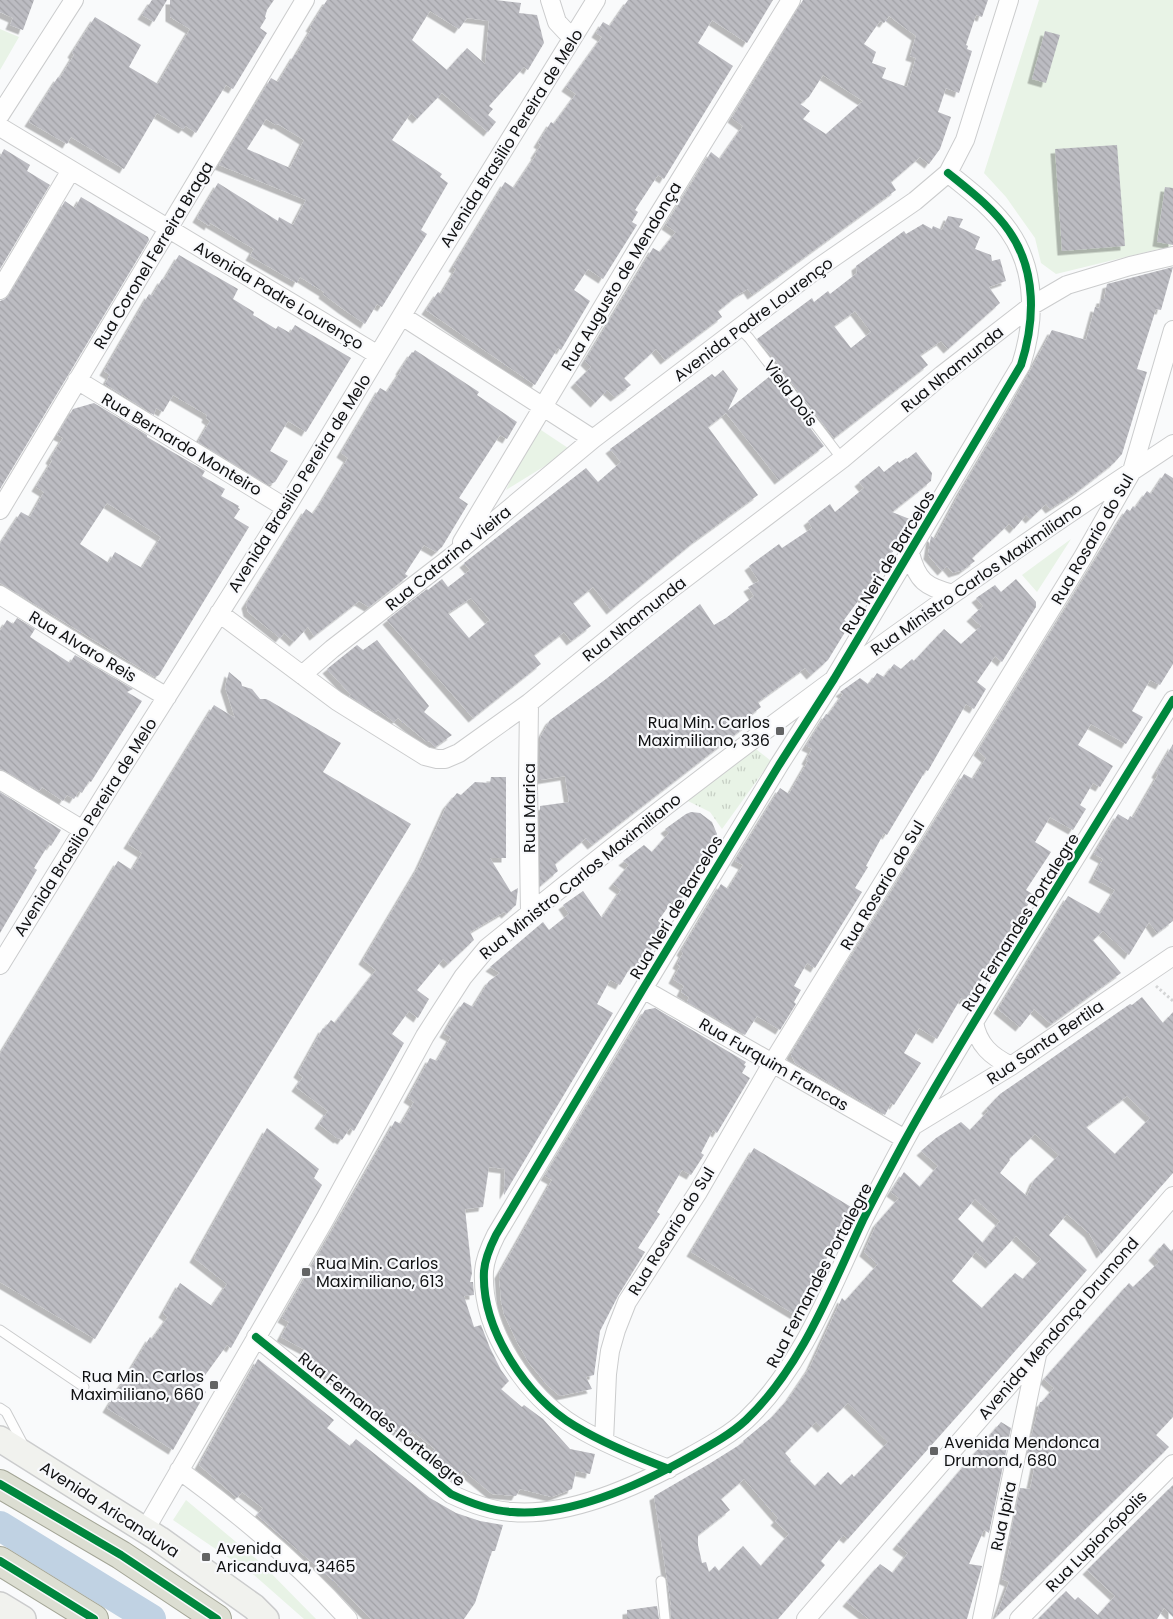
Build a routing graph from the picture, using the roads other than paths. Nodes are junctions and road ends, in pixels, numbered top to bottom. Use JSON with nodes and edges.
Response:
{"nodes":[{"id":1,"x":74,"y":0,"type":"edge"},
{"id":2,"x":305,"y":0,"type":"edge"},
{"id":3,"x":550,"y":0,"type":"edge"},
{"id":4,"x":596,"y":0,"type":"edge"},
{"id":5,"x":791,"y":0,"type":"edge"},
{"id":6,"x":1009,"y":0,"type":"edge"},
{"id":7,"x":572,"y":38,"type":"junction"},
{"id":8,"x":0,"y":115,"type":"edge"},
{"id":9,"x":0,"y":127,"type":"edge"},
{"id":10,"x":71,"y":170,"type":"junction"},
{"id":11,"x":948,"y":173,"type":"junction"},
{"id":12,"x":168,"y":228,"type":"junction"},
{"id":13,"x":1173,"y":256,"type":"edge"},
{"id":14,"x":0,"y":290,"type":"edge"},
{"id":15,"x":1031,"y":306,"type":"junction"},
{"id":16,"x":402,"y":316,"type":"junction"},
{"id":17,"x":740,"y":329,"type":"junction"},
{"id":18,"x":1173,"y":330,"type":"edge"},
{"id":19,"x":378,"y":355,"type":"junction"},
{"id":20,"x":77,"y":380,"type":"junction"},
{"id":21,"x":542,"y":407,"type":"junction"},
{"id":22,"x":592,"y":439,"type":"junction"},
{"id":23,"x":1173,"y":444,"type":"edge"},
{"id":24,"x":842,"y":459,"type":"junction"},
{"id":25,"x":1132,"y":471,"type":"junction"},
{"id":26,"x":286,"y":508,"type":"junction"},
{"id":27,"x":0,"y":510,"type":"edge"},
{"id":28,"x":910,"y":553,"type":"junction"},
{"id":29,"x":454,"y":554,"type":"junction"},
{"id":30,"x":953,"y":594,"type":"junction"},
{"id":31,"x":0,"y":595,"type":"edge"},
{"id":32,"x":220,"y":613,"type":"junction"},
{"id":33,"x":302,"y":675,"type":"junction"},
{"id":34,"x":834,"y":679,"type":"junction"},
{"id":35,"x":167,"y":697,"type":"junction"},
{"id":36,"x":1173,"y":700,"type":"edge"},
{"id":37,"x":529,"y":703,"type":"junction"},
{"id":38,"x":0,"y":780,"type":"edge"},
{"id":39,"x":82,"y":830,"type":"junction"},
{"id":40,"x":530,"y":913,"type":"junction"},
{"id":41,"x":1173,"y":956,"type":"edge"},
{"id":42,"x":1,"y":962,"type":"edge"},
{"id":43,"x":642,"y":989,"type":"junction"},
{"id":44,"x":974,"y":1022,"type":"junction"},
{"id":45,"x":773,"y":1062,"type":"junction"},
{"id":46,"x":1011,"y":1066,"type":"junction"},
{"id":47,"x":910,"y":1132,"type":"junction"},
{"id":48,"x":1173,"y":1196,"type":"edge"},
{"id":49,"x":0,"y":1330,"type":"edge"},
{"id":50,"x":256,"y":1337,"type":"junction"},
{"id":51,"x":1037,"y":1354,"type":"junction"},
{"id":52,"x":84,"y":1387,"type":"dead end"},
{"id":53,"x":0,"y":1408,"type":"edge"},
{"id":54,"x":0,"y":1438,"type":"edge"},
{"id":55,"x":604,"y":1441,"type":"junction"},
{"id":56,"x":30,"y":1457,"type":"junction"},
{"id":57,"x":1173,"y":1464,"type":"edge"},
{"id":58,"x":669,"y":1469,"type":"junction"},
{"id":59,"x":179,"y":1470,"type":"junction"},
{"id":60,"x":0,"y":1484,"type":"edge"},
{"id":61,"x":145,"y":1530,"type":"junction"},
{"id":62,"x":0,"y":1561,"type":"edge"},
{"id":63,"x":660,"y":1580,"type":"dead end"},
{"id":64,"x":0,"y":1605,"type":"edge"},
{"id":65,"x":0,"y":1610,"type":"edge"},
{"id":66,"x":8,"y":1619,"type":"edge"},
{"id":67,"x":23,"y":1619,"type":"edge"},
{"id":68,"x":94,"y":1619,"type":"edge"},
{"id":69,"x":217,"y":1619,"type":"edge"},
{"id":70,"x":266,"y":1619,"type":"edge"},
{"id":71,"x":348,"y":1619,"type":"edge"},
{"id":72,"x":665,"y":1619,"type":"edge"},
{"id":73,"x":806,"y":1619,"type":"edge"},
{"id":74,"x":982,"y":1619,"type":"edge"},
{"id":75,"x":1019,"y":1619,"type":"edge"}],
"edges":[{"from":1,"to":8,"type":"street"},
{"from":2,"to":12,"type":"street","name":"Rua Coronel Ferreira Braga"},
{"from":3,"to":7,"type":"street"},
{"from":4,"to":7,"type":"street","name":"Avenida Brasilio Pereira de Melo"},
{"from":5,"to":21,"type":"street","name":"Rua Augusto de Mendonça"},
{"from":6,"to":11,"type":"street","name":"Avenida Padre Lourenço"},
{"from":7,"to":16,"type":"street","name":"Avenida Brasilio Pereira de Melo"},
{"from":9,"to":10,"type":"street","name":"Avenida Padre Lourenço"},
{"from":10,"to":12,"type":"street","name":"Avenida Padre Lourenço"},
{"from":10,"to":14,"type":"street"},
{"from":11,"to":15,"type":"street"},
{"from":11,"to":17,"type":"street","name":"Avenida Padre Lourenço"},
{"from":12,"to":19,"type":"street","name":"Avenida Padre Lourenço"},
{"from":12,"to":20,"type":"street","name":"Rua Coronel Ferreira Braga"},
{"from":13,"to":15,"type":"street","name":"Rua Nhamunda"},
{"from":15,"to":24,"type":"street","name":"Rua Nhamunda"},
{"from":15,"to":28,"type":"street","name":"Rua Neri de Barcelos"},
{"from":16,"to":19,"type":"street","name":"Avenida Brasilio Pereira de Melo"},
{"from":16,"to":21,"type":"street"},
{"from":17,"to":22,"type":"street","name":"Avenida Padre Lourenço"},
{"from":17,"to":24,"type":"lane","name":"Viela Dois"},
{"from":18,"to":25,"type":"street","name":"Rua Rosario do Sul"},
{"from":19,"to":26,"type":"street","name":"Avenida Brasilio Pereira de Melo"},
{"from":20,"to":26,"type":"street","name":"Rua Bernardo Monteiro"},
{"from":20,"to":27,"type":"street","name":"Rua Coronel Ferreira Braga"},
{"from":21,"to":22,"type":"street"},
{"from":21,"to":29,"type":"street","name":"Rua Augusto de Mendonça"},
{"from":22,"to":29,"type":"street","name":"Rua Catarina Vieira"},
{"from":23,"to":25,"type":"street","name":"Rua Ministro Carlos Maximiliano"},
{"from":24,"to":37,"type":"street","name":"Rua Nhamunda"},
{"from":25,"to":30,"type":"street","name":"Rua Ministro Carlos Maximiliano"},
{"from":25,"to":45,"type":"street","name":"Rua Rosario do Sul"},
{"from":26,"to":32,"type":"street","name":"Avenida Brasilio Pereira de Melo"},
{"from":28,"to":30,"type":"street"},
{"from":28,"to":34,"type":"street","name":"Rua Neri de Barcelos"},
{"from":29,"to":33,"type":"street","name":"Rua Catarina Vieira"},
{"from":30,"to":34,"type":"street","name":"Rua Ministro Carlos Maximiliano"},
{"from":31,"to":35,"type":"street","name":"Rua Alvaro Reis"},
{"from":32,"to":33,"type":"street","name":"Rua Nhamunda"},
{"from":32,"to":35,"type":"street","name":"Avenida Brasilio Pereira de Melo"},
{"from":33,"to":37,"type":"street","name":"Rua Nhamunda"},
{"from":34,"to":40,"type":"street","name":"Rua Ministro Carlos Maximiliano"},
{"from":34,"to":43,"type":"street","name":"Rua Neri de Barcelos"},
{"from":35,"to":39,"type":"street","name":"Avenida Brasilio Pereira de Melo"},
{"from":36,"to":44,"type":"street","name":"Rua Fernandes Portalegre"},
{"from":37,"to":40,"type":"street","name":"Rua Marica"},
{"from":38,"to":39,"type":"street"},
{"from":39,"to":42,"type":"street","name":"Avenida Brasilio Pereira de Melo"},
{"from":40,"to":50,"type":"street","name":"Rua Ministro Carlos Maximiliano"},
{"from":41,"to":46,"type":"street","name":"Rua Santa Bertila"},
{"from":43,"to":45,"type":"street","name":"Rua Furquim Francas"},
{"from":43,"to":55,"type":"street","name":"Rua Neri de Barcelos"},
{"from":44,"to":46,"type":"street"},
{"from":44,"to":47,"type":"street","name":"Rua Fernandes Portalegre"},
{"from":45,"to":47,"type":"street","name":"Rua Furquim Francas"},
{"from":45,"to":55,"type":"street","name":"Rua Rosario do Sul"},
{"from":46,"to":47,"type":"street","name":"Rua Santa Bertila"},
{"from":47,"to":58,"type":"street","name":"Rua Fernandes Portalegre"},
{"from":48,"to":51,"type":"street","name":"Avenida Mendonça Drumond"},
{"from":49,"to":52,"type":"lane"},
{"from":50,"to":58,"type":"street","name":"Rua Fernandes Portalegre"},
{"from":50,"to":59,"type":"street","name":"Rua Ministro Carlos Maximiliano"},
{"from":51,"to":73,"type":"street","name":"Avenida Mendonça Drumond"},
{"from":51,"to":74,"type":"street","name":"Rua Ipira"},
{"from":53,"to":56,"type":"lane"},
{"from":54,"to":56,"type":"main road","name":"Avenida Aricanduva"},
{"from":55,"to":58,"type":"street","name":"Rua Neri de Barcelos"},
{"from":56,"to":61,"type":"main road","name":"Avenida Aricanduva"},
{"from":57,"to":75,"type":"street","name":"Rua Lupionópolis"},
{"from":59,"to":61,"type":"street","name":"Rua Ministro Carlos Maximiliano"},
{"from":59,"to":71,"type":"street"},
{"from":60,"to":69,"type":"highway"},
{"from":61,"to":70,"type":"main road","name":"Avenida Aricanduva"},
{"from":62,"to":68,"type":"highway"},
{"from":63,"to":72,"type":"lane"},
{"from":64,"to":67,"type":"main road"},
{"from":65,"to":66,"type":"lane"}]}
